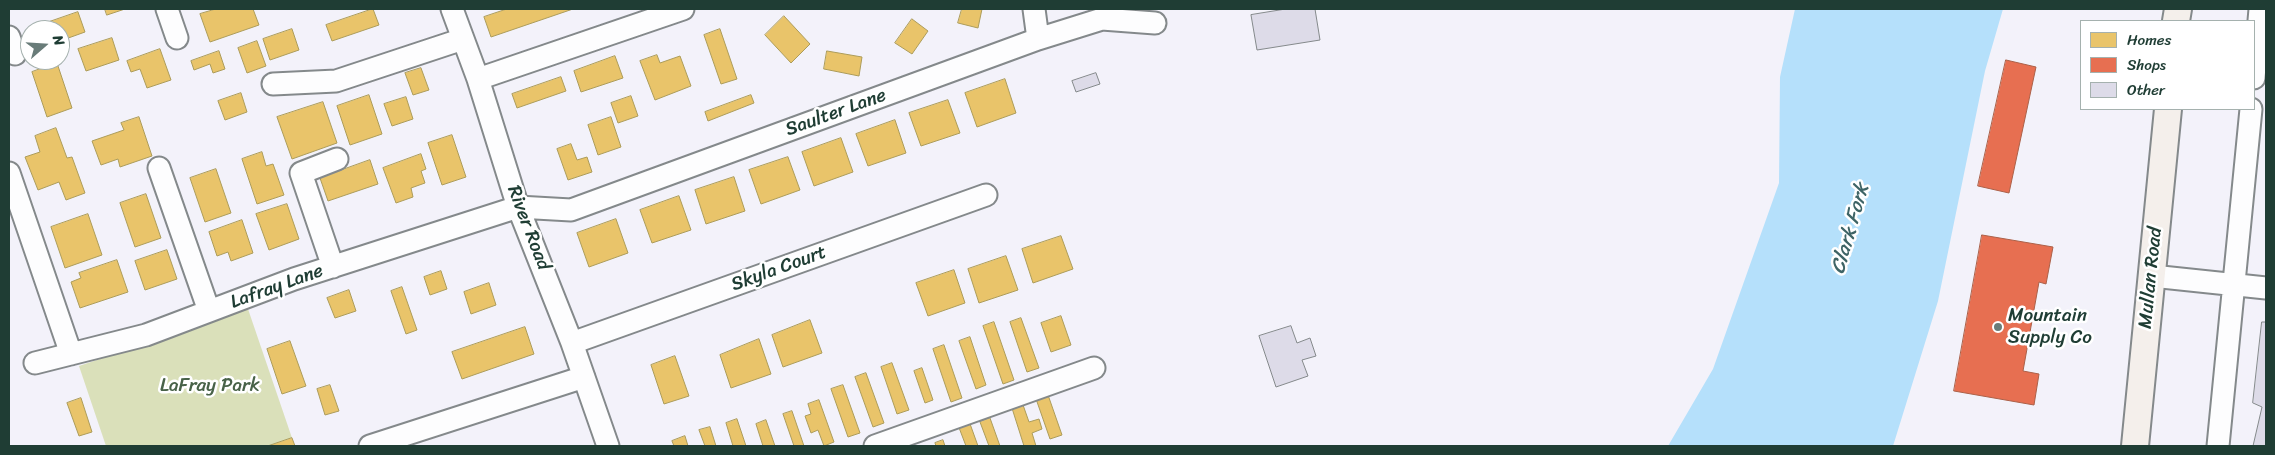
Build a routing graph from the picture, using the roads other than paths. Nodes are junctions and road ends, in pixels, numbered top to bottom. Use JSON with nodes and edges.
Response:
{"nodes":[{"id":1,"x":167,"y":9,"type":"edge"},
{"id":2,"x":452,"y":9,"type":"edge"},
{"id":3,"x":683,"y":9,"type":"edge"},
{"id":4,"x":1034,"y":9,"type":"edge"},
{"id":5,"x":2262,"y":17,"type":"edge"},
{"id":6,"x":1154,"y":23,"type":"dead end"},
{"id":7,"x":177,"y":38,"type":"dead end"},
{"id":8,"x":463,"y":39,"type":"junction"},
{"id":9,"x":1038,"y":39,"type":"junction"},
{"id":10,"x":2255,"y":70,"type":"edge"},
{"id":11,"x":478,"y":79,"type":"junction"},
{"id":12,"x":273,"y":84,"type":"dead end"},
{"id":13,"x":2168,"y":110,"type":"edge"},
{"id":14,"x":2251,"y":110,"type":"edge"},
{"id":15,"x":337,"y":159,"type":"dead end"},
{"id":16,"x":160,"y":168,"type":"dead end"},
{"id":17,"x":9,"y":173,"type":"edge"},
{"id":18,"x":986,"y":194,"type":"dead end"},
{"id":19,"x":518,"y":207,"type":"junction"},
{"id":20,"x":333,"y":266,"type":"junction"},
{"id":21,"x":2152,"y":276,"type":"junction"},
{"id":22,"x":2234,"y":284,"type":"junction"},
{"id":23,"x":2266,"y":288,"type":"edge"},
{"id":24,"x":209,"y":311,"type":"junction"},
{"id":25,"x":572,"y":343,"type":"junction"},
{"id":26,"x":71,"y":354,"type":"junction"},
{"id":27,"x":35,"y":363,"type":"dead end"},
{"id":28,"x":1094,"y":368,"type":"dead end"},
{"id":29,"x":584,"y":377,"type":"junction"},
{"id":30,"x":370,"y":446,"type":"edge"},
{"id":31,"x":608,"y":446,"type":"edge"},
{"id":32,"x":875,"y":446,"type":"edge"},
{"id":33,"x":2135,"y":446,"type":"edge"},
{"id":34,"x":2218,"y":446,"type":"edge"}],
"edges":[{"from":1,"to":7,"type":"street"},
{"from":2,"to":8,"type":"street","name":"River Road"},
{"from":3,"to":11,"type":"street"},
{"from":4,"to":9,"type":"street"},
{"from":5,"to":10,"type":"street"},
{"from":6,"to":9,"type":"street","name":"Saulter Lane"},
{"from":8,"to":11,"type":"street","name":"River Road"},
{"from":8,"to":12,"type":"street"},
{"from":9,"to":19,"type":"street","name":"Saulter Lane"},
{"from":11,"to":19,"type":"street","name":"River Road"},
{"from":13,"to":21,"type":"main road","name":"Mullan Road"},
{"from":14,"to":22,"type":"street"},
{"from":15,"to":20,"type":"street"},
{"from":16,"to":24,"type":"street"},
{"from":17,"to":26,"type":"street"},
{"from":18,"to":25,"type":"street","name":"Skyla Court"},
{"from":19,"to":20,"type":"street","name":"Lafray Lane"},
{"from":19,"to":25,"type":"street","name":"River Road"},
{"from":20,"to":24,"type":"street","name":"Lafray Lane"},
{"from":21,"to":22,"type":"street"},
{"from":21,"to":33,"type":"main road","name":"Mullan Road"},
{"from":22,"to":23,"type":"street"},
{"from":22,"to":34,"type":"street"},
{"from":24,"to":26,"type":"street","name":"Lafray Lane"},
{"from":25,"to":29,"type":"street","name":"River Road"},
{"from":26,"to":27,"type":"street","name":"Lafray Lane"},
{"from":28,"to":32,"type":"street"},
{"from":29,"to":30,"type":"street"},
{"from":29,"to":31,"type":"street","name":"River Road"}]}
